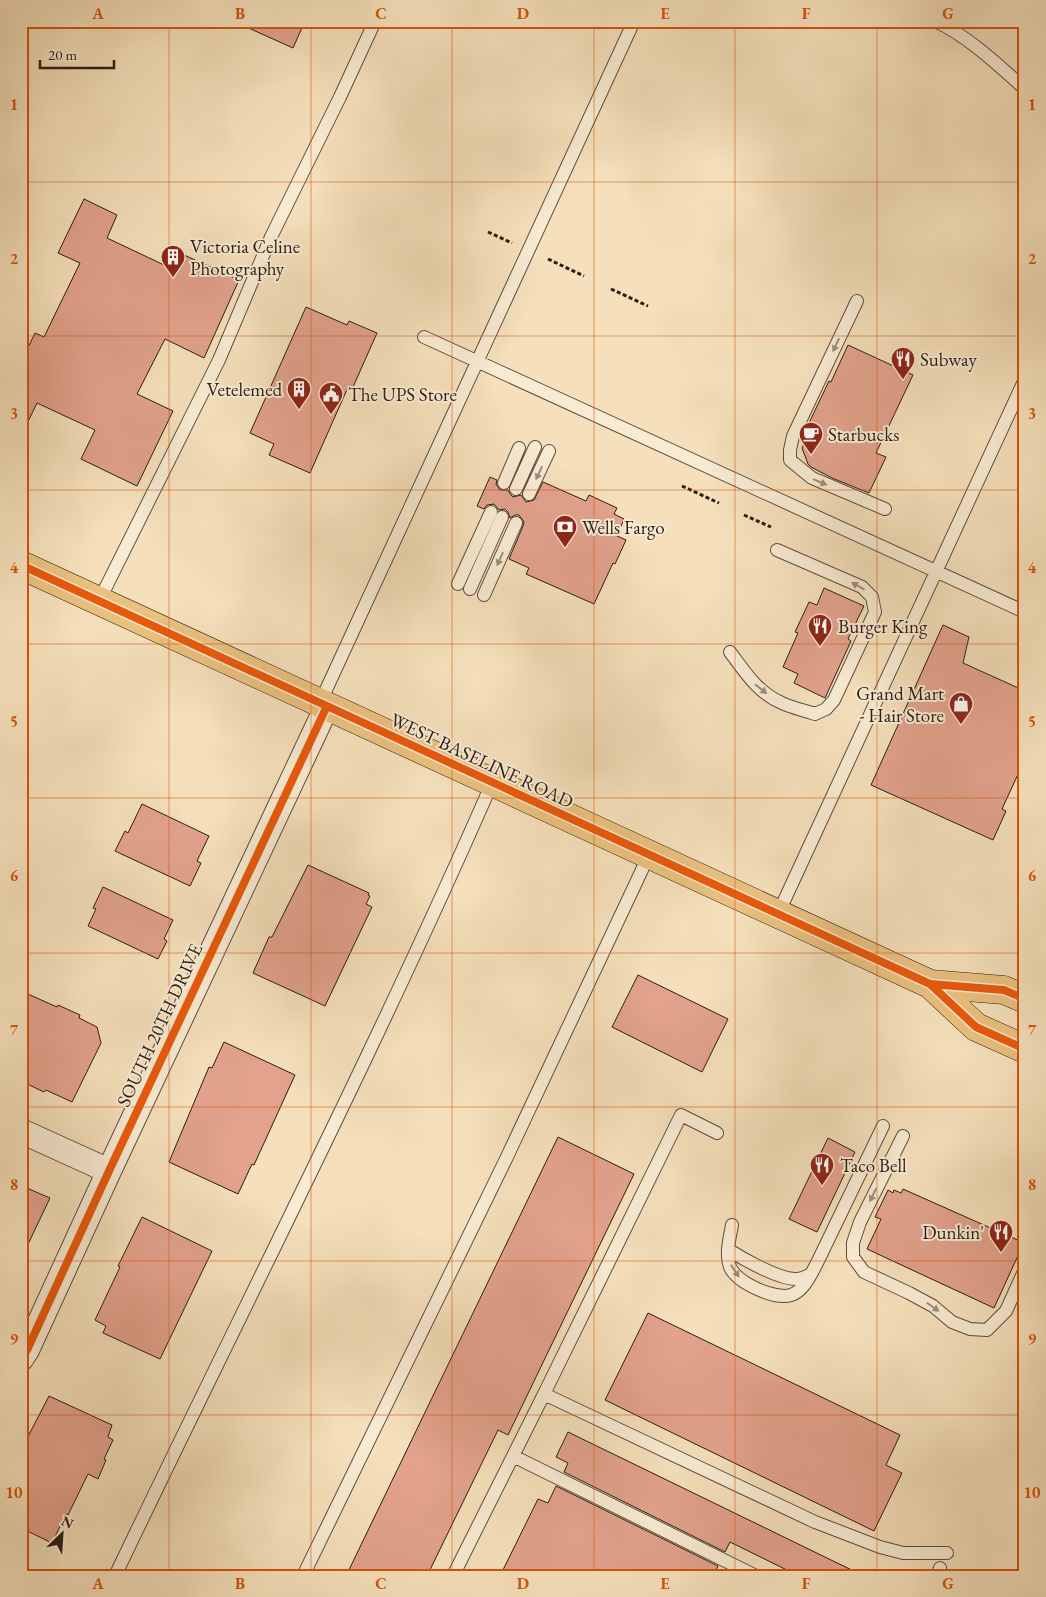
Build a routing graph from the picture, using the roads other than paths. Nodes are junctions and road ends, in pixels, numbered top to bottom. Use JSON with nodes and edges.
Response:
{"nodes":[{"id":1,"x":375,"y":21,"type":"edge"},
{"id":2,"x":634,"y":21,"type":"edge"},
{"id":3,"x":935,"y":21,"type":"edge"},
{"id":4,"x":1025,"y":89,"type":"edge"},
{"id":5,"x":857,"y":301,"type":"dead end"},
{"id":6,"x":424,"y":337,"type":"dead end"},
{"id":7,"x":478,"y":362,"type":"junction"},
{"id":8,"x":1025,"y":379,"type":"edge"},
{"id":9,"x":535,"y":447,"type":"dead end"},
{"id":10,"x":519,"y":448,"type":"dead end"},
{"id":11,"x":549,"y":451,"type":"dead end"},
{"id":12,"x":504,"y":483,"type":"dead end"},
{"id":13,"x":516,"y":489,"type":"dead end"},
{"id":14,"x":529,"y":494,"type":"dead end"},
{"id":15,"x":885,"y":509,"type":"dead end"},
{"id":16,"x":497,"y":515,"type":"dead end"},
{"id":17,"x":516,"y":524,"type":"dead end"},
{"id":18,"x":777,"y":550,"type":"dead end"},
{"id":19,"x":21,"y":565,"type":"edge"},
{"id":20,"x":935,"y":572,"type":"junction"},
{"id":21,"x":464,"y":586,"type":"dead end"},
{"id":22,"x":484,"y":595,"type":"dead end"},
{"id":23,"x":99,"y":601,"type":"junction"},
{"id":24,"x":1025,"y":612,"type":"edge"},
{"id":25,"x":730,"y":652,"type":"dead end"},
{"id":26,"x":324,"y":704,"type":"junction"},
{"id":27,"x":492,"y":783,"type":"junction"},
{"id":28,"x":649,"y":855,"type":"junction"},
{"id":29,"x":778,"y":914,"type":"junction"},
{"id":30,"x":930,"y":984,"type":"junction"},
{"id":31,"x":1025,"y":999,"type":"edge"},
{"id":32,"x":1025,"y":1049,"type":"edge"},
{"id":33,"x":883,"y":1126,"type":"dead end"},
{"id":34,"x":21,"y":1132,"type":"edge"},
{"id":35,"x":717,"y":1133,"type":"dead end"},
{"id":36,"x":903,"y":1136,"type":"dead end"},
{"id":37,"x":109,"y":1171,"type":"junction"},
{"id":38,"x":732,"y":1224,"type":"dead end"},
{"id":39,"x":728,"y":1250,"type":"junction"},
{"id":40,"x":1025,"y":1269,"type":"edge"},
{"id":41,"x":812,"y":1274,"type":"junction"},
{"id":42,"x":21,"y":1358,"type":"edge"},
{"id":43,"x":544,"y":1394,"type":"junction"},
{"id":44,"x":513,"y":1456,"type":"junction"},
{"id":45,"x":947,"y":1553,"type":"dead end"},
{"id":46,"x":115,"y":1576,"type":"edge"},
{"id":47,"x":303,"y":1576,"type":"edge"},
{"id":48,"x":453,"y":1576,"type":"edge"},
{"id":49,"x":756,"y":1576,"type":"edge"}],
"edges":[{"from":1,"to":23,"type":"lane"},
{"from":2,"to":7,"type":"lane"},
{"from":3,"to":4,"type":"lane"},
{"from":5,"to":15,"type":"lane","one_way":true},
{"from":6,"to":7,"type":"lane"},
{"from":7,"to":20,"type":"lane"},
{"from":7,"to":26,"type":"lane"},
{"from":8,"to":20,"type":"lane"},
{"from":9,"to":13,"type":"lane"},
{"from":10,"to":12,"type":"lane"},
{"from":11,"to":14,"type":"lane","one_way":true},
{"from":16,"to":21,"type":"lane"},
{"from":17,"to":22,"type":"lane","one_way":true},
{"from":25,"to":18,"type":"lane","one_way":true},
{"from":19,"to":23,"type":"main road","name":"WEST BASELINE ROAD"},
{"from":20,"to":24,"type":"lane"},
{"from":20,"to":29,"type":"lane"},
{"from":23,"to":26,"type":"main road","name":"WEST BASELINE ROAD"},
{"from":26,"to":27,"type":"main road","name":"WEST BASELINE ROAD"},
{"from":26,"to":37,"type":"street","name":"SOUTH 20TH DRIVE"},
{"from":27,"to":28,"type":"main road","name":"WEST BASELINE ROAD"},
{"from":27,"to":46,"type":"lane"},
{"from":28,"to":29,"type":"main road","name":"WEST BASELINE ROAD"},
{"from":28,"to":47,"type":"lane"},
{"from":29,"to":30,"type":"main road","name":"WEST BASELINE ROAD"},
{"from":30,"to":31,"type":"main road","name":"WEST BASELINE ROAD"},
{"from":30,"to":32,"type":"main road","name":"WEST BASELINE ROAD"},
{"from":33,"to":41,"type":"lane"},
{"from":34,"to":37,"type":"street"},
{"from":35,"to":43,"type":"lane"},
{"from":36,"to":40,"type":"lane","one_way":true},
{"from":37,"to":42,"type":"street","name":"SOUTH 20TH DRIVE"},
{"from":38,"to":39,"type":"lane"},
{"from":39,"to":41,"type":"lane"},
{"from":39,"to":41,"type":"lane","one_way":true},
{"from":43,"to":44,"type":"lane"},
{"from":43,"to":45,"type":"lane"},
{"from":44,"to":48,"type":"lane"},
{"from":44,"to":49,"type":"lane"}]}
